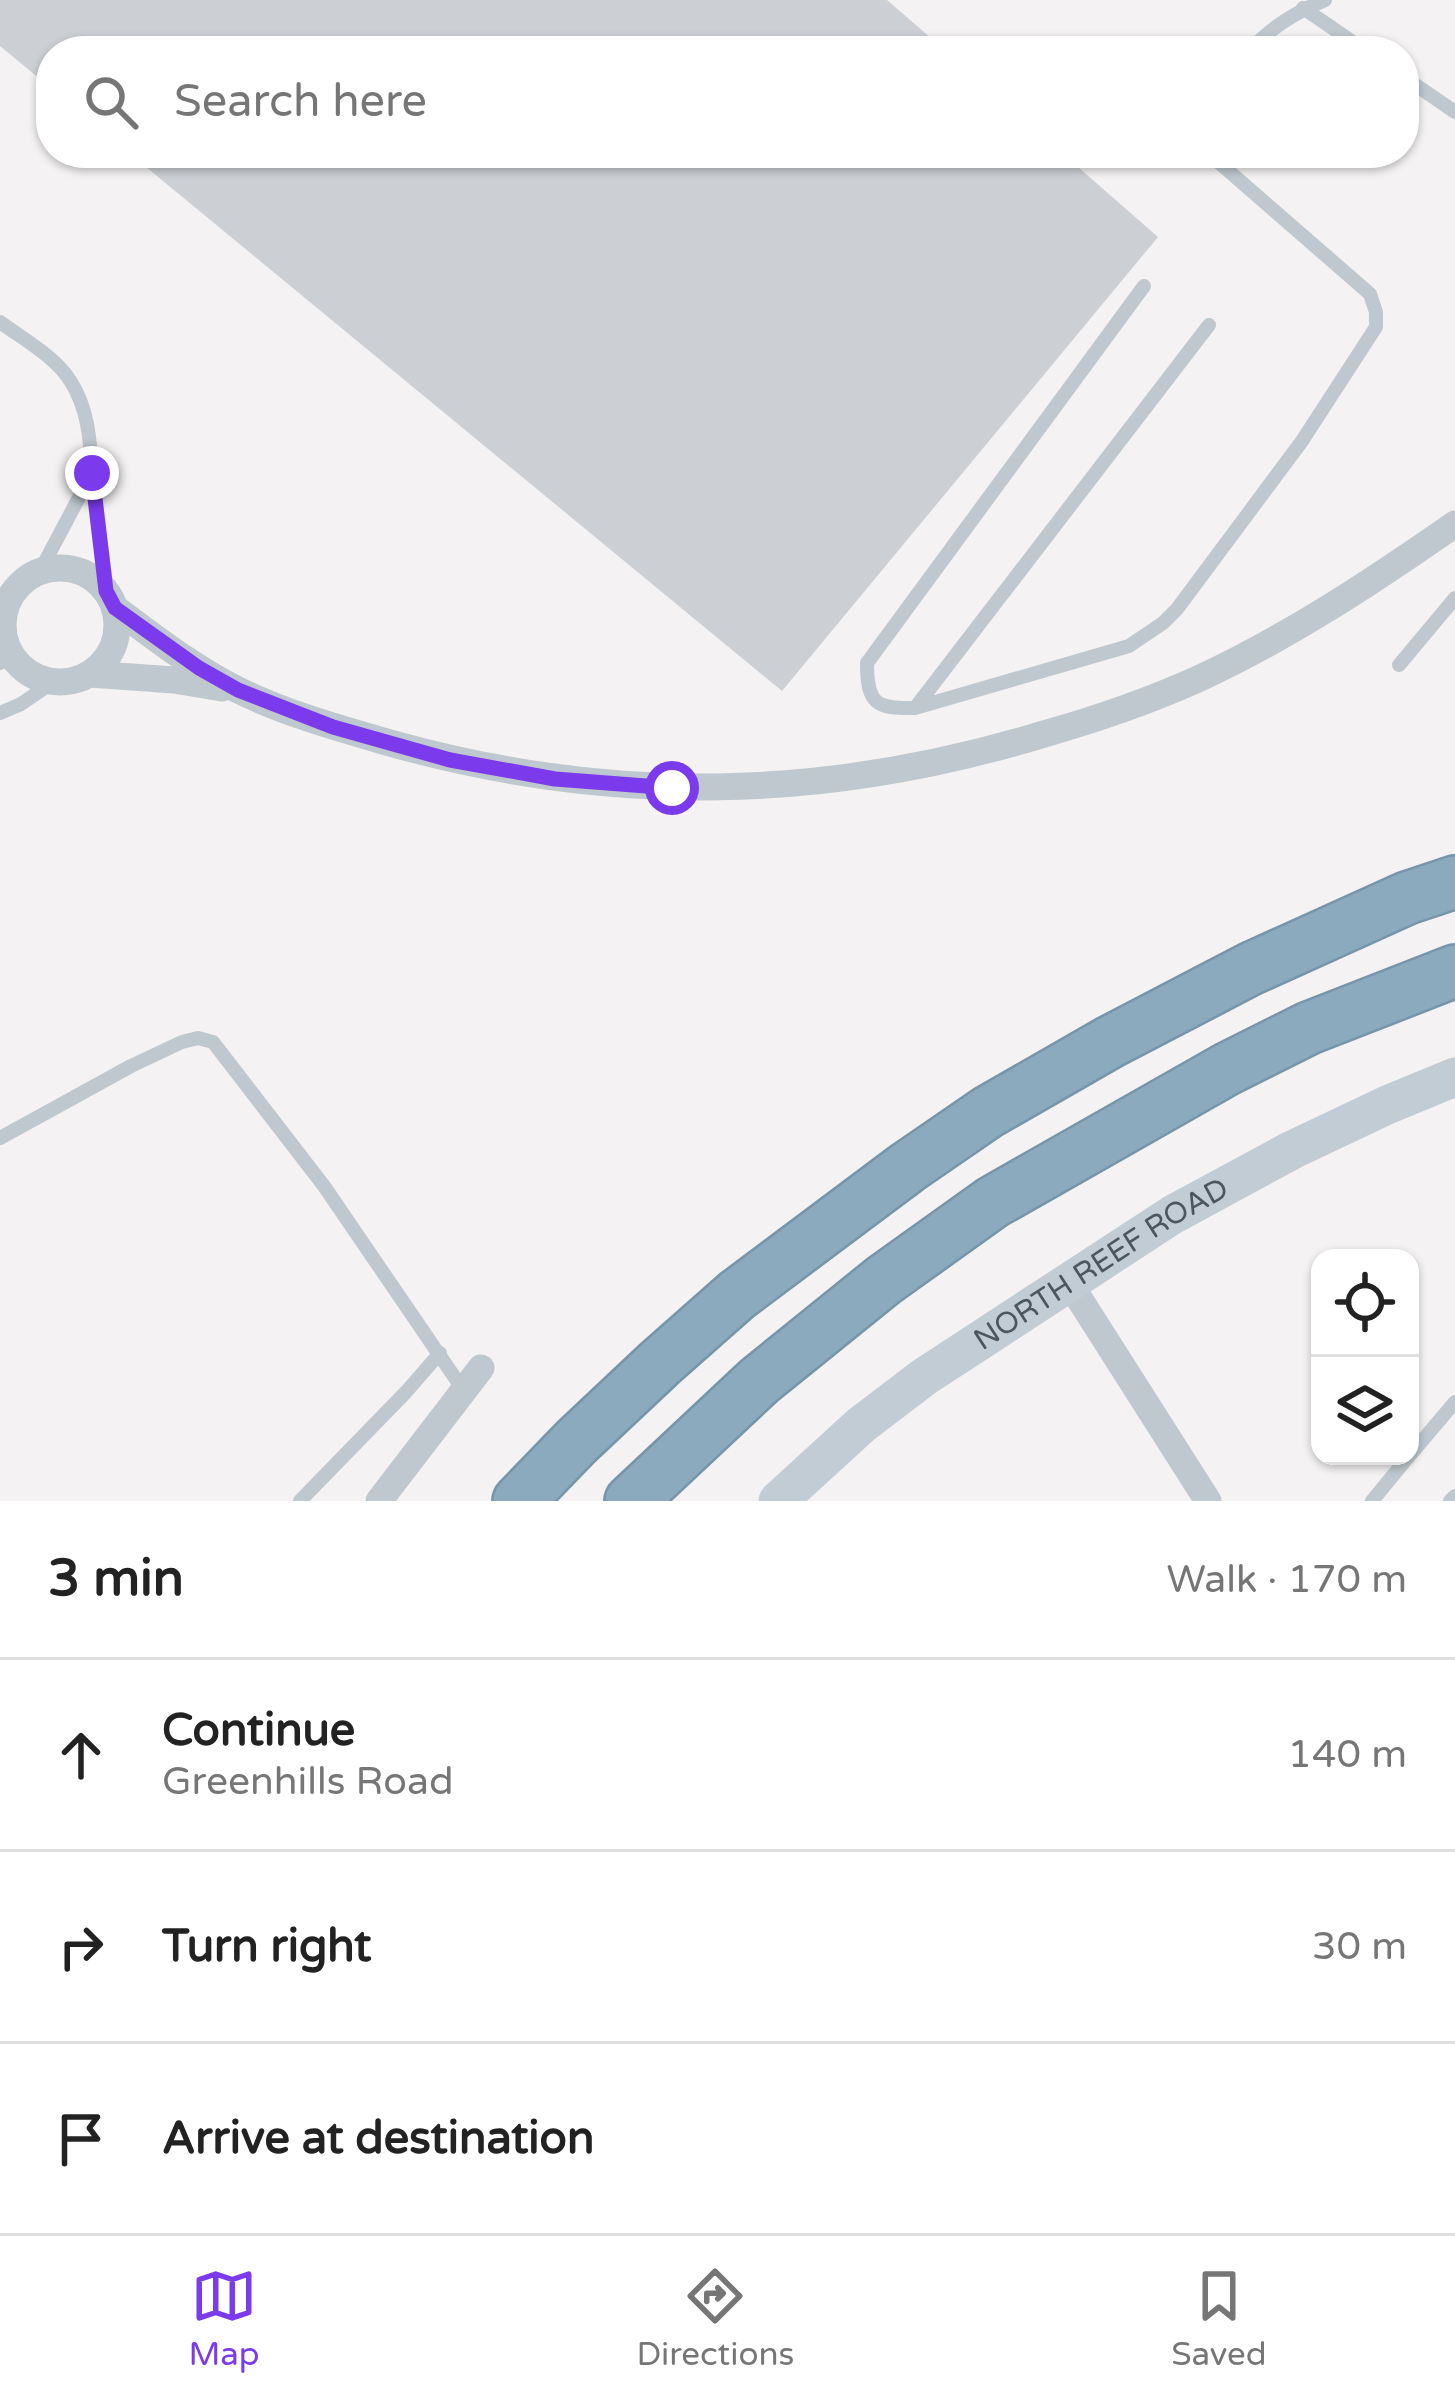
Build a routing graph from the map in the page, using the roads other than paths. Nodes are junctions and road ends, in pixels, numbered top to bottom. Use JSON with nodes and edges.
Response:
{"nodes":[{"id":1,"x":1325,"y":0,"type":"edge"},
{"id":2,"x":1303,"y":8,"type":"junction"},
{"id":3,"x":1263,"y":36,"type":"edge"},
{"id":4,"x":1344,"y":36,"type":"edge"},
{"id":5,"x":1419,"y":87,"type":"edge"},
{"id":6,"x":1455,"y":112,"type":"edge"},
{"id":7,"x":1225,"y":168,"type":"edge"},
{"id":8,"x":1144,"y":286,"type":"dead end"},
{"id":9,"x":0,"y":322,"type":"edge"},
{"id":10,"x":1209,"y":325,"type":"dead end"},
{"id":11,"x":92,"y":473,"type":"junction"},
{"id":12,"x":1455,"y":524,"type":"edge"},
{"id":13,"x":22,"y":575,"type":"edge"},
{"id":14,"x":1455,"y":598,"type":"edge"},
{"id":15,"x":111,"y":599,"type":"junction"},
{"id":16,"x":3,"y":643,"type":"edge"},
{"id":17,"x":1399,"y":665,"type":"dead end"},
{"id":18,"x":90,"y":674,"type":"junction"},
{"id":19,"x":53,"y":682,"type":"junction"},
{"id":20,"x":238,"y":690,"type":"junction"},
{"id":21,"x":915,"y":708,"type":"junction"},
{"id":22,"x":0,"y":713,"type":"edge"},
{"id":23,"x":1455,"y":882,"type":"edge"},
{"id":24,"x":1455,"y":971,"type":"edge"},
{"id":25,"x":1455,"y":1077,"type":"edge"},
{"id":26,"x":0,"y":1138,"type":"edge"},
{"id":27,"x":1068,"y":1281,"type":"junction"},
{"id":28,"x":440,"y":1353,"type":"junction"},
{"id":29,"x":473,"y":1380,"type":"joint"},
{"id":30,"x":1455,"y":1402,"type":"edge"},
{"id":31,"x":1419,"y":1445,"type":"edge"},
{"id":32,"x":1402,"y":1465,"type":"edge"},
{"id":33,"x":300,"y":1501,"type":"edge"},
{"id":34,"x":379,"y":1501,"type":"edge"},
{"id":35,"x":519,"y":1501,"type":"edge"},
{"id":36,"x":631,"y":1501,"type":"edge"},
{"id":37,"x":778,"y":1501,"type":"edge"},
{"id":38,"x":1208,"y":1501,"type":"edge"},
{"id":39,"x":1372,"y":1501,"type":"edge"}],
"edges":[{"from":1,"to":2,"type":"lane"},
{"from":2,"to":3,"type":"lane"},
{"from":2,"to":4,"type":"lane"},
{"from":5,"to":6,"type":"lane"},
{"from":7,"to":21,"type":"lane"},
{"from":8,"to":21,"type":"lane"},
{"from":9,"to":11,"type":"lane"},
{"from":10,"to":21,"type":"lane"},
{"from":11,"to":13,"type":"lane"},
{"from":11,"to":15,"type":"lane"},
{"from":12,"to":20,"type":"street"},
{"from":13,"to":15,"type":"street"},
{"from":13,"to":16,"type":"street"},
{"from":14,"to":17,"type":"lane"},
{"from":15,"to":18,"type":"street"},
{"from":15,"to":20,"type":"street"},
{"from":16,"to":19,"type":"street"},
{"from":18,"to":19,"type":"street"},
{"from":18,"to":20,"type":"street"},
{"from":19,"to":22,"type":"lane"},
{"from":23,"to":35,"type":"highway"},
{"from":24,"to":36,"type":"highway"},
{"from":25,"to":27,"type":"main road","name":"NORTH REEF ROAD"},
{"from":26,"to":28,"type":"lane"},
{"from":27,"to":37,"type":"main road","name":"NORTH REEF ROAD"},
{"from":27,"to":38,"type":"street"},
{"from":28,"to":29,"type":"lane"},
{"from":28,"to":33,"type":"lane"},
{"from":29,"to":34,"type":"street"},
{"from":30,"to":31,"type":"lane"},
{"from":32,"to":39,"type":"lane"}]}
